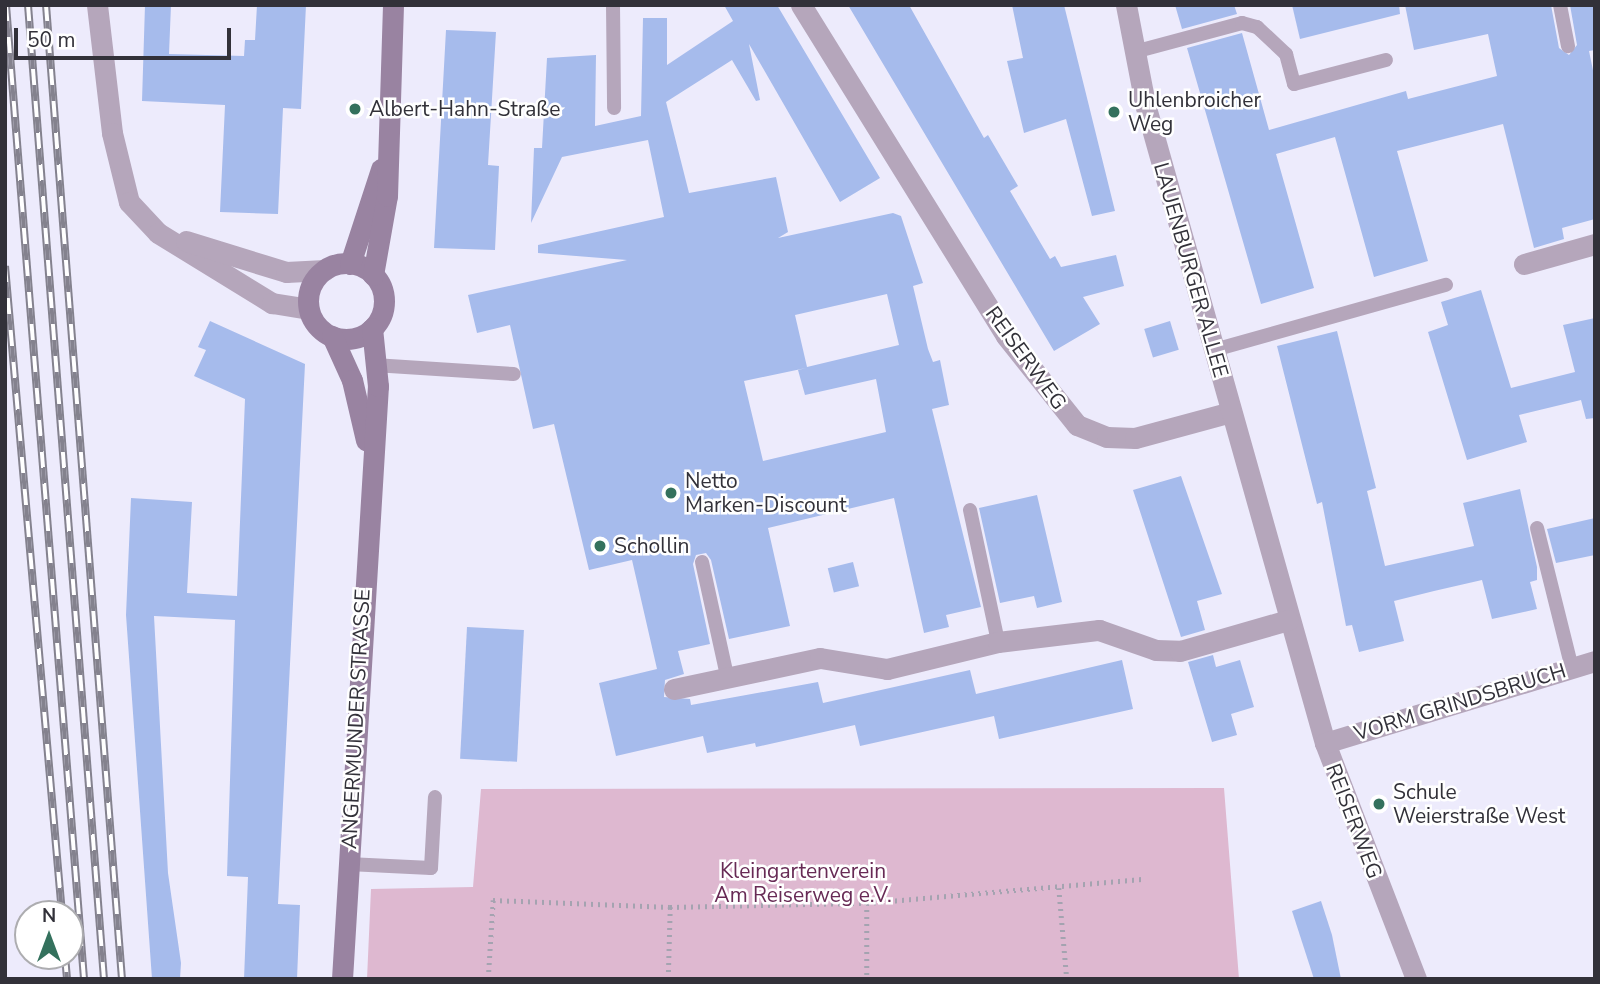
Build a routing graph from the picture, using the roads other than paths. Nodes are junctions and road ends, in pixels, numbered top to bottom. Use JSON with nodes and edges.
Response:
{"nodes":[{"id":1,"x":97,"y":5,"type":"edge"},
{"id":2,"x":393,"y":5,"type":"edge"},
{"id":3,"x":613,"y":5,"type":"edge"},
{"id":4,"x":802,"y":5,"type":"edge"},
{"id":5,"x":1126,"y":5,"type":"edge"},
{"id":6,"x":1560,"y":5,"type":"edge"},
{"id":7,"x":1568,"y":46,"type":"dead end"},
{"id":8,"x":1134,"y":52,"type":"junction"},
{"id":9,"x":1386,"y":60,"type":"dead end"},
{"id":10,"x":614,"y":108,"type":"dead end"},
{"id":11,"x":387,"y":151,"type":"junction"},
{"id":12,"x":158,"y":233,"type":"junction"},
{"id":13,"x":1595,"y":244,"type":"edge"},
{"id":14,"x":350,"y":264,"type":"junction"},
{"id":15,"x":1524,"y":264,"type":"dead end"},
{"id":16,"x":325,"y":270,"type":"junction"},
{"id":17,"x":373,"y":275,"type":"junction"},
{"id":18,"x":1446,"y":285,"type":"dead end"},
{"id":19,"x":309,"y":309,"type":"junction"},
{"id":20,"x":372,"y":328,"type":"junction"},
{"id":21,"x":332,"y":336,"type":"junction"},
{"id":22,"x":1214,"y":350,"type":"junction"},
{"id":23,"x":374,"y":365,"type":"junction"},
{"id":24,"x":514,"y":374,"type":"dead end"},
{"id":25,"x":1231,"y":412,"type":"junction"},
{"id":26,"x":370,"y":459,"type":"junction"},
{"id":27,"x":970,"y":510,"type":"dead end"},
{"id":28,"x":1537,"y":528,"type":"dead end"},
{"id":29,"x":702,"y":562,"type":"dead end"},
{"id":30,"x":1288,"y":620,"type":"junction"},
{"id":31,"x":998,"y":642,"type":"junction"},
{"id":32,"x":1595,"y":661,"type":"edge"},
{"id":33,"x":1572,"y":668,"type":"junction"},
{"id":34,"x":727,"y":676,"type":"junction"},
{"id":35,"x":674,"y":689,"type":"dead end"},
{"id":36,"x":1325,"y":743,"type":"junction"},
{"id":37,"x":435,"y":797,"type":"dead end"},
{"id":38,"x":348,"y":864,"type":"junction"},
{"id":39,"x":342,"y":979,"type":"edge"},
{"id":40,"x":1416,"y":979,"type":"edge"}],
"edges":[{"from":1,"to":12,"type":"street"},
{"from":2,"to":11,"type":"main road","name":"ANGERMUNDER STRASSE"},
{"from":3,"to":10,"type":"lane"},
{"from":4,"to":25,"type":"street","name":"REISERWEG"},
{"from":5,"to":8,"type":"street","name":"LAUENBURGER ALLEE"},
{"from":6,"to":7,"type":"lane"},
{"from":8,"to":9,"type":"lane"},
{"from":8,"to":22,"type":"street","name":"LAUENBURGER ALLEE"},
{"from":11,"to":14,"type":"main road","name":"ANGERMUNDER STRASSE"},
{"from":11,"to":17,"type":"main road","name":"ANGERMUNDER STRASSE"},
{"from":12,"to":16,"type":"street"},
{"from":12,"to":19,"type":"street"},
{"from":13,"to":15,"type":"street"},
{"from":14,"to":16,"type":"main road"},
{"from":14,"to":17,"type":"main road"},
{"from":16,"to":19,"type":"main road"},
{"from":17,"to":20,"type":"main road","name":"ANGERMUNDER STRASSE"},
{"from":18,"to":22,"type":"lane"},
{"from":19,"to":21,"type":"main road","name":"ANGERMUNDER STRASSE"},
{"from":20,"to":21,"type":"main road"},
{"from":20,"to":23,"type":"main road","name":"ANGERMUNDER STRASSE"},
{"from":21,"to":26,"type":"main road","name":"ANGERMUNDER STRASSE"},
{"from":22,"to":25,"type":"street","name":"LAUENBURGER ALLEE"},
{"from":23,"to":24,"type":"lane"},
{"from":23,"to":26,"type":"main road","name":"ANGERMUNDER STRASSE"},
{"from":25,"to":30,"type":"street","name":"REISERWEG"},
{"from":26,"to":38,"type":"main road","name":"ANGERMUNDER STRASSE"},
{"from":27,"to":31,"type":"lane"},
{"from":28,"to":33,"type":"lane"},
{"from":29,"to":34,"type":"lane"},
{"from":30,"to":31,"type":"street"},
{"from":30,"to":36,"type":"street","name":"REISERWEG"},
{"from":31,"to":34,"type":"street"},
{"from":32,"to":33,"type":"street","name":"VORM GRINDSBRUCH"},
{"from":33,"to":36,"type":"street","name":"VORM GRINDSBRUCH"},
{"from":34,"to":35,"type":"street"},
{"from":36,"to":40,"type":"street","name":"REISERWEG"},
{"from":37,"to":38,"type":"lane"},
{"from":38,"to":39,"type":"main road","name":"ANGERMUNDER STRASSE"}]}
